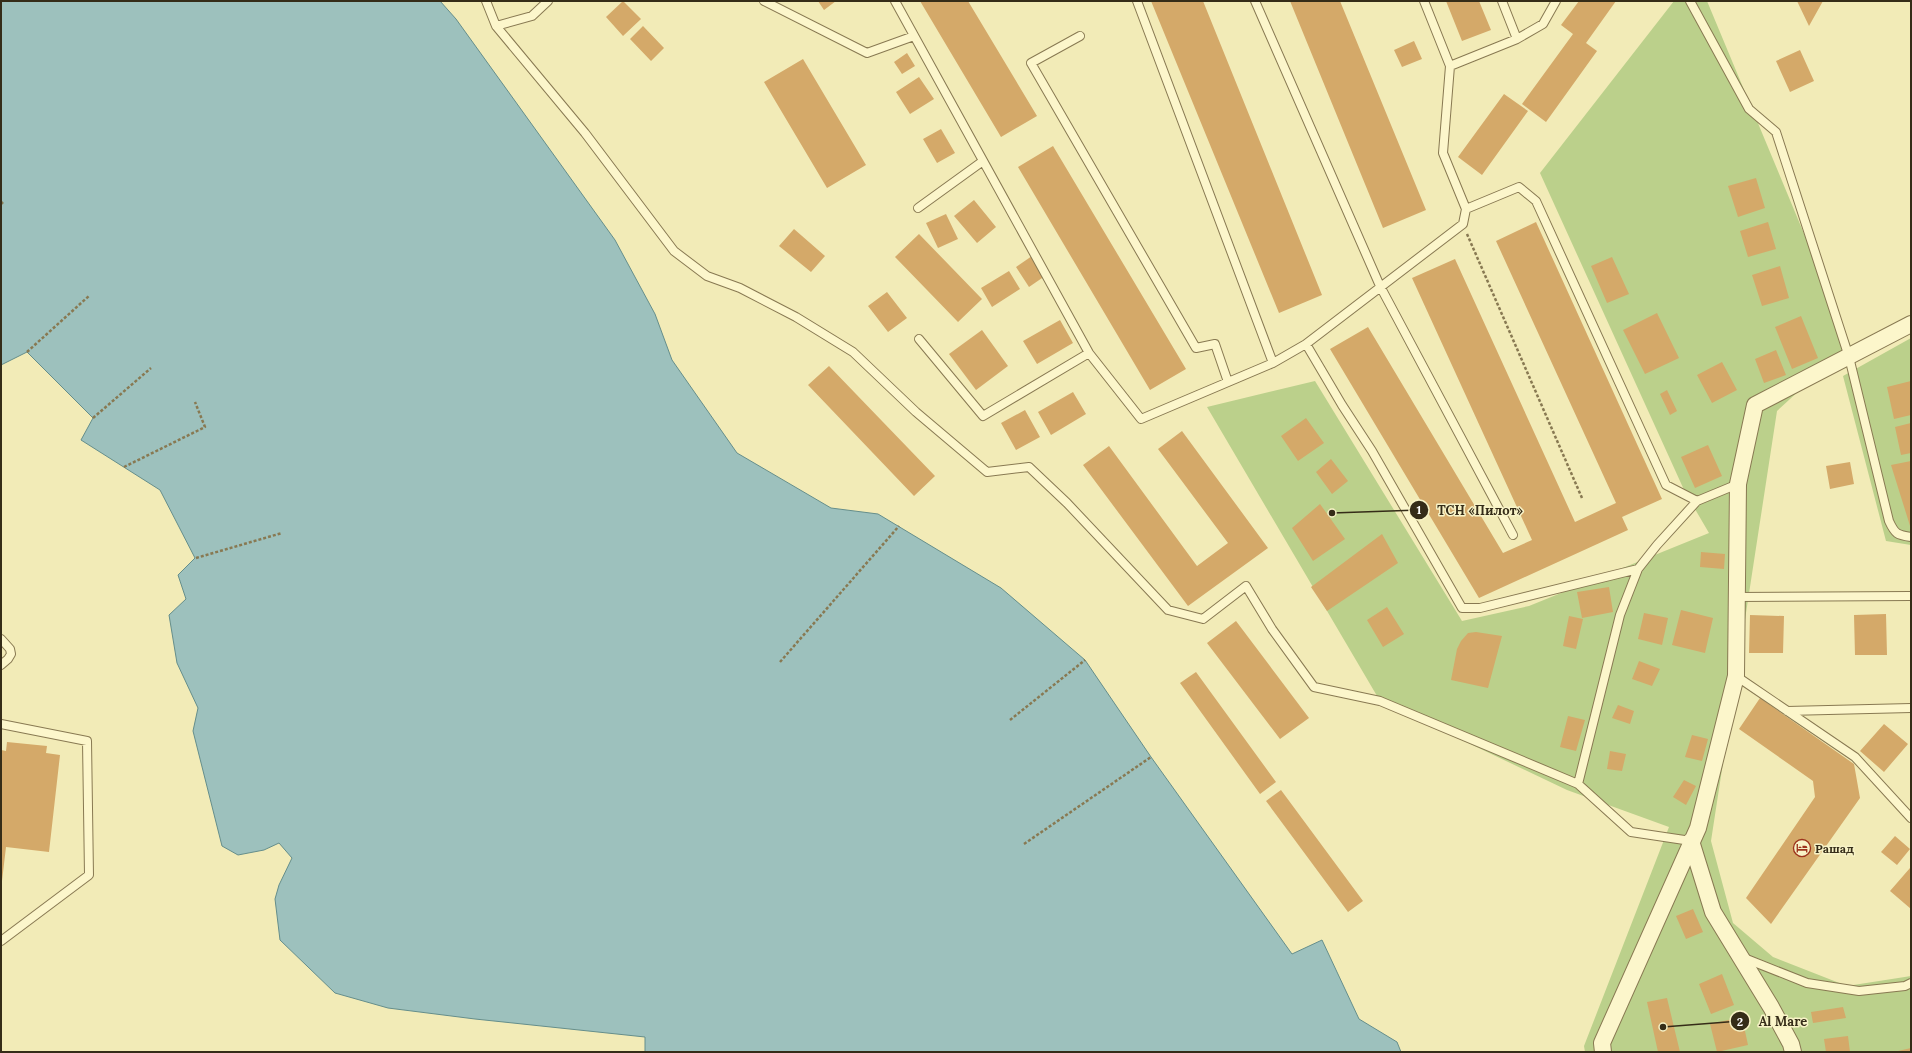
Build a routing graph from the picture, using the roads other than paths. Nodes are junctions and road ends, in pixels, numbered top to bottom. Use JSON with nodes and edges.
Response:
{"nodes":[{"id":1,"x":486,"y":1,"type":"edge"},
{"id":2,"x":548,"y":1,"type":"edge"},
{"id":3,"x":764,"y":1,"type":"edge"},
{"id":4,"x":895,"y":1,"type":"edge"},
{"id":5,"x":1137,"y":1,"type":"edge"},
{"id":6,"x":1255,"y":1,"type":"edge"},
{"id":7,"x":1424,"y":1,"type":"edge"},
{"id":8,"x":1502,"y":1,"type":"edge"},
{"id":9,"x":1556,"y":1,"type":"edge"},
{"id":10,"x":1690,"y":1,"type":"edge"},
{"id":11,"x":496,"y":26,"type":"junction"},
{"id":12,"x":914,"y":36,"type":"junction"},
{"id":13,"x":1080,"y":36,"type":"dead end"},
{"id":14,"x":1517,"y":39,"type":"junction"},
{"id":15,"x":1450,"y":66,"type":"junction"},
{"id":16,"x":983,"y":161,"type":"junction"},
{"id":17,"x":918,"y":208,"type":"dead end"},
{"id":18,"x":1466,"y":209,"type":"junction"},
{"id":19,"x":1380,"y":286,"type":"junction"},
{"id":20,"x":1911,"y":324,"type":"edge"},
{"id":21,"x":919,"y":339,"type":"dead end"},
{"id":22,"x":1306,"y":344,"type":"junction"},
{"id":23,"x":1089,"y":353,"type":"junction"},
{"id":24,"x":1849,"y":357,"type":"junction"},
{"id":25,"x":1272,"y":363,"type":"junction"},
{"id":26,"x":1228,"y":382,"type":"junction"},
{"id":27,"x":1738,"y":484,"type":"junction"},
{"id":28,"x":1697,"y":500,"type":"junction"},
{"id":29,"x":1513,"y":535,"type":"dead end"},
{"id":30,"x":1911,"y":538,"type":"edge"},
{"id":31,"x":1638,"y":569,"type":"junction"},
{"id":32,"x":1911,"y":596,"type":"edge"},
{"id":33,"x":1737,"y":597,"type":"junction"},
{"id":34,"x":1,"y":639,"type":"edge"},
{"id":35,"x":1,"y":665,"type":"edge"},
{"id":36,"x":1736,"y":676,"type":"junction"},
{"id":37,"x":1911,"y":708,"type":"edge"},
{"id":38,"x":1787,"y":711,"type":"junction"},
{"id":39,"x":1,"y":724,"type":"edge"},
{"id":40,"x":1578,"y":784,"type":"junction"},
{"id":41,"x":1911,"y":818,"type":"edge"},
{"id":42,"x":1690,"y":842,"type":"junction"},
{"id":43,"x":1,"y":941,"type":"edge"},
{"id":44,"x":1739,"y":956,"type":"junction"},
{"id":45,"x":1911,"y":983,"type":"edge"},
{"id":46,"x":1603,"y":1052,"type":"edge"},
{"id":47,"x":1793,"y":1052,"type":"edge"}],
"edges":[{"from":1,"to":11,"type":"lane"},
{"from":2,"to":11,"type":"lane"},
{"from":3,"to":12,"type":"lane"},
{"from":4,"to":12,"type":"lane"},
{"from":5,"to":25,"type":"lane"},
{"from":6,"to":19,"type":"lane"},
{"from":7,"to":15,"type":"lane"},
{"from":8,"to":14,"type":"lane"},
{"from":9,"to":14,"type":"lane"},
{"from":10,"to":24,"type":"lane"},
{"from":11,"to":40,"type":"lane"},
{"from":12,"to":16,"type":"lane"},
{"from":13,"to":26,"type":"lane"},
{"from":14,"to":15,"type":"lane"},
{"from":15,"to":18,"type":"lane"},
{"from":16,"to":17,"type":"lane"},
{"from":16,"to":23,"type":"lane"},
{"from":18,"to":19,"type":"lane"},
{"from":18,"to":28,"type":"lane"},
{"from":19,"to":22,"type":"lane"},
{"from":19,"to":29,"type":"lane"},
{"from":20,"to":24,"type":"street"},
{"from":21,"to":23,"type":"lane"},
{"from":22,"to":25,"type":"lane"},
{"from":22,"to":31,"type":"lane"},
{"from":23,"to":26,"type":"lane"},
{"from":24,"to":27,"type":"street"},
{"from":24,"to":30,"type":"lane"},
{"from":25,"to":26,"type":"lane"},
{"from":27,"to":28,"type":"lane"},
{"from":27,"to":33,"type":"street"},
{"from":28,"to":31,"type":"lane"},
{"from":31,"to":40,"type":"lane"},
{"from":32,"to":33,"type":"lane"},
{"from":33,"to":36,"type":"street"},
{"from":34,"to":35,"type":"lane"},
{"from":36,"to":38,"type":"lane"},
{"from":36,"to":42,"type":"street"},
{"from":37,"to":38,"type":"lane"},
{"from":38,"to":41,"type":"lane"},
{"from":39,"to":43,"type":"lane"},
{"from":40,"to":42,"type":"lane"},
{"from":42,"to":44,"type":"street"},
{"from":42,"to":46,"type":"street"},
{"from":44,"to":45,"type":"lane"},
{"from":44,"to":47,"type":"street"}]}
